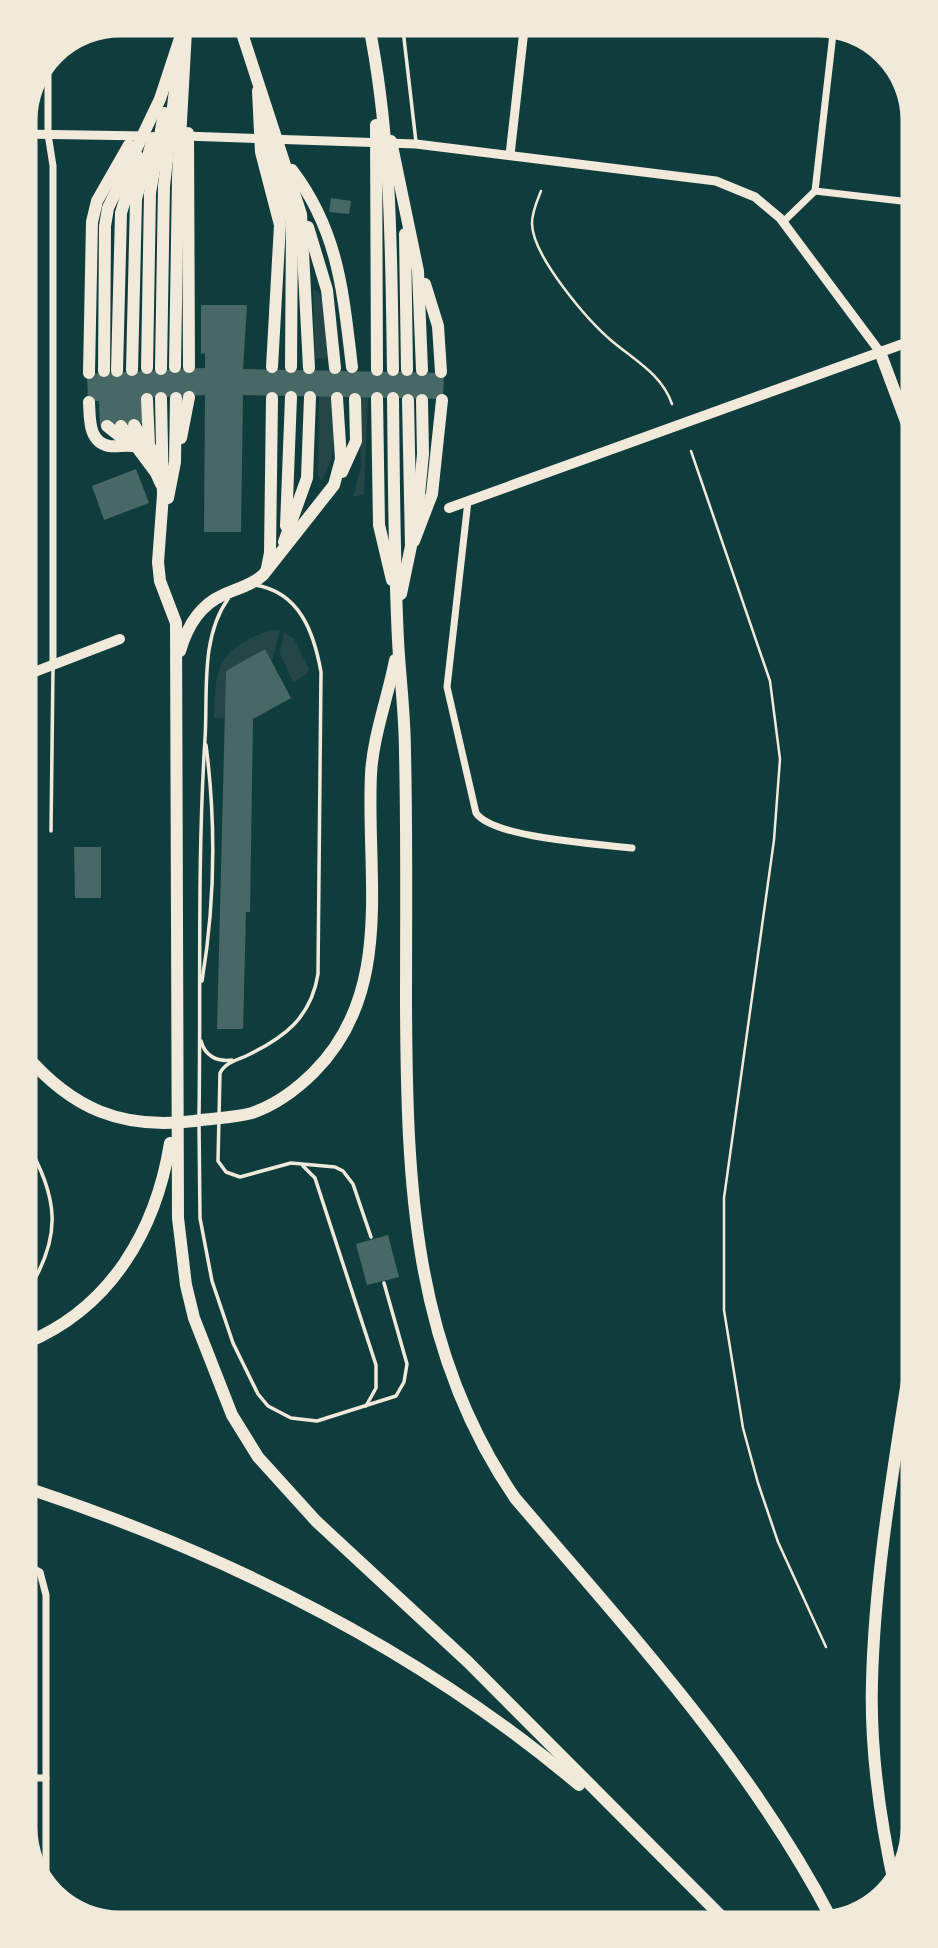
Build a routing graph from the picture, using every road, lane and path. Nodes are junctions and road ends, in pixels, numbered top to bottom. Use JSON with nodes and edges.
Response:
{"nodes":[{"id":1,"x":182,"y":33,"type":"edge"},
{"id":2,"x":183,"y":33,"type":"edge"},
{"id":3,"x":185,"y":33,"type":"edge"},
{"id":4,"x":241,"y":33,"type":"edge"},
{"id":5,"x":247,"y":33,"type":"edge"},
{"id":6,"x":370,"y":33,"type":"edge"},
{"id":7,"x":403,"y":33,"type":"edge"},
{"id":8,"x":524,"y":33,"type":"edge"},
{"id":9,"x":833,"y":35,"type":"edge"},
{"id":10,"x":177,"y":66,"type":"junction"},
{"id":11,"x":377,"y":67,"type":"junction"},
{"id":12,"x":254,"y":70,"type":"junction"},
{"id":13,"x":48,"y":72,"type":"edge"},
{"id":14,"x":163,"y":99,"type":"junction"},
{"id":15,"x":33,"y":134,"type":"edge"},
{"id":16,"x":48,"y":134,"type":"junction"},
{"id":17,"x":416,"y":144,"type":"junction"},
{"id":18,"x":510,"y":155,"type":"junction"},
{"id":19,"x":280,"y":168,"type":"junction"},
{"id":20,"x":150,"y":169,"type":"junction"},
{"id":21,"x":389,"y":185,"type":"junction"},
{"id":22,"x":541,"y":191,"type":"dead end"},
{"id":23,"x":815,"y":191,"type":"junction"},
{"id":24,"x":296,"y":194,"type":"junction"},
{"id":25,"x":905,"y":201,"type":"edge"},
{"id":26,"x":783,"y":222,"type":"junction"},
{"id":27,"x":414,"y":250,"type":"junction"},
{"id":28,"x":905,"y":343,"type":"edge"},
{"id":29,"x":880,"y":352,"type":"junction"},
{"id":30,"x":175,"y":367,"type":"dead end"},
{"id":31,"x":189,"y":367,"type":"dead end"},
{"id":32,"x":272,"y":367,"type":"dead end"},
{"id":33,"x":291,"y":367,"type":"dead end"},
{"id":34,"x":352,"y":367,"type":"dead end"},
{"id":35,"x":147,"y":368,"type":"dead end"},
{"id":36,"x":309,"y":368,"type":"dead end"},
{"id":37,"x":335,"y":368,"type":"dead end"},
{"id":38,"x":161,"y":369,"type":"dead end"},
{"id":39,"x":132,"y":370,"type":"dead end"},
{"id":40,"x":377,"y":370,"type":"dead end"},
{"id":41,"x":393,"y":370,"type":"dead end"},
{"id":42,"x":408,"y":370,"type":"dead end"},
{"id":43,"x":422,"y":370,"type":"dead end"},
{"id":44,"x":111,"y":371,"type":"dead end"},
{"id":45,"x":441,"y":372,"type":"dead end"},
{"id":46,"x":89,"y":373,"type":"dead end"},
{"id":47,"x":189,"y":397,"type":"dead end"},
{"id":48,"x":272,"y":397,"type":"dead end"},
{"id":49,"x":291,"y":397,"type":"dead end"},
{"id":50,"x":310,"y":397,"type":"dead end"},
{"id":51,"x":161,"y":398,"type":"dead end"},
{"id":52,"x":176,"y":398,"type":"dead end"},
{"id":53,"x":337,"y":398,"type":"dead end"},
{"id":54,"x":355,"y":398,"type":"dead end"},
{"id":55,"x":377,"y":398,"type":"dead end"},
{"id":56,"x":393,"y":398,"type":"dead end"},
{"id":57,"x":147,"y":399,"type":"dead end"},
{"id":58,"x":408,"y":400,"type":"dead end"},
{"id":59,"x":422,"y":400,"type":"dead end"},
{"id":60,"x":442,"y":400,"type":"dead end"},
{"id":61,"x":89,"y":402,"type":"dead end"},
{"id":62,"x":673,"y":404,"type":"dead end"},
{"id":63,"x":905,"y":419,"type":"edge"},
{"id":64,"x":107,"y":426,"type":"dead end"},
{"id":65,"x":128,"y":426,"type":"dead end"},
{"id":66,"x":691,"y":451,"type":"dead end"},
{"id":67,"x":143,"y":452,"type":"junction"},
{"id":68,"x":168,"y":475,"type":"junction"},
{"id":69,"x":334,"y":485,"type":"junction"},
{"id":70,"x":163,"y":495,"type":"junction"},
{"id":71,"x":468,"y":501,"type":"junction"},
{"id":72,"x":449,"y":508,"type":"dead end"},
{"id":73,"x":161,"y":527,"type":"junction"},
{"id":74,"x":414,"y":541,"type":"junction"},
{"id":75,"x":282,"y":545,"type":"junction"},
{"id":76,"x":408,"y":567,"type":"junction"},
{"id":77,"x":267,"y":571,"type":"junction"},
{"id":78,"x":243,"y":587,"type":"junction"},
{"id":79,"x":397,"y":597,"type":"junction"},
{"id":80,"x":397,"y":612,"type":"junction"},
{"id":81,"x":120,"y":639,"type":"dead end"},
{"id":82,"x":398,"y":639,"type":"junction"},
{"id":83,"x":53,"y":666,"type":"junction"},
{"id":84,"x":176,"y":668,"type":"junction"},
{"id":85,"x":33,"y":673,"type":"edge"},
{"id":86,"x":205,"y":736,"type":"junction"},
{"id":87,"x":51,"y":831,"type":"dead end"},
{"id":88,"x":632,"y":848,"type":"dead end"},
{"id":89,"x":201,"y":988,"type":"junction"},
{"id":90,"x":200,"y":1037,"type":"junction"},
{"id":91,"x":238,"y":1059,"type":"junction"},
{"id":92,"x":33,"y":1064,"type":"edge"},
{"id":93,"x":33,"y":1154,"type":"edge"},
{"id":94,"x":172,"y":1154,"type":"junction"},
{"id":95,"x":299,"y":1164,"type":"junction"},
{"id":96,"x":371,"y":1237,"type":"dead end"},
{"id":97,"x":384,"y":1283,"type":"dead end"},
{"id":98,"x":33,"y":1284,"type":"edge"},
{"id":99,"x":33,"y":1339,"type":"edge"},
{"id":100,"x":905,"y":1397,"type":"edge"},
{"id":101,"x":364,"y":1407,"type":"junction"},
{"id":102,"x":33,"y":1490,"type":"edge"},
{"id":103,"x":33,"y":1568,"type":"edge"},
{"id":104,"x":826,"y":1647,"type":"dead end"},
{"id":105,"x":33,"y":1778,"type":"edge"},
{"id":106,"x":46,"y":1779,"type":"junction"},
{"id":107,"x":641,"y":1837,"type":"junction"},
{"id":108,"x":46,"y":1872,"type":"edge"},
{"id":109,"x":892,"y":1872,"type":"edge"},
{"id":110,"x":828,"y":1914,"type":"edge"},
{"id":111,"x":720,"y":1915,"type":"edge"}],
"edges":[{"from":1,"to":14,"type":"highway"},
{"from":2,"to":10,"type":"highway"},
{"from":3,"to":20,"type":"highway"},
{"from":4,"to":12,"type":"highway"},
{"from":5,"to":12,"type":"lane"},
{"from":6,"to":11,"type":"highway"},
{"from":7,"to":17,"type":"lane"},
{"from":8,"to":18,"type":"street"},
{"from":9,"to":23,"type":"street"},
{"from":10,"to":14,"type":"highway"},
{"from":10,"to":20,"type":"highway"},
{"from":11,"to":21,"type":"highway"},
{"from":11,"to":21,"type":"highway"},
{"from":12,"to":19,"type":"highway"},
{"from":12,"to":19,"type":"highway"},
{"from":13,"to":16,"type":"street"},
{"from":14,"to":20,"type":"highway"},
{"from":14,"to":20,"type":"highway"},
{"from":14,"to":20,"type":"highway"},
{"from":15,"to":16,"type":"street"},
{"from":16,"to":17,"type":"street"},
{"from":16,"to":83,"type":"street"},
{"from":17,"to":18,"type":"street"},
{"from":18,"to":26,"type":"street"},
{"from":19,"to":24,"type":"highway"},
{"from":19,"to":32,"type":"highway"},
{"from":19,"to":33,"type":"highway"},
{"from":19,"to":34,"type":"highway"},
{"from":20,"to":30,"type":"highway"},
{"from":20,"to":31,"type":"highway"},
{"from":20,"to":35,"type":"highway"},
{"from":20,"to":38,"type":"highway"},
{"from":20,"to":39,"type":"highway"},
{"from":20,"to":44,"type":"highway"},
{"from":20,"to":46,"type":"highway"},
{"from":21,"to":27,"type":"highway"},
{"from":21,"to":40,"type":"highway"},
{"from":21,"to":41,"type":"highway"},
{"from":21,"to":42,"type":"highway"},
{"from":22,"to":62,"type":"path"},
{"from":23,"to":25,"type":"street"},
{"from":23,"to":26,"type":"street"},
{"from":24,"to":36,"type":"highway"},
{"from":24,"to":37,"type":"highway"},
{"from":26,"to":29,"type":"street"},
{"from":27,"to":43,"type":"highway"},
{"from":27,"to":45,"type":"highway"},
{"from":28,"to":29,"type":"main road"},
{"from":29,"to":63,"type":"highway"},
{"from":29,"to":71,"type":"main road"},
{"from":47,"to":68,"type":"highway"},
{"from":48,"to":77,"type":"highway"},
{"from":49,"to":75,"type":"highway"},
{"from":50,"to":75,"type":"highway"},
{"from":51,"to":68,"type":"highway"},
{"from":52,"to":68,"type":"highway"},
{"from":53,"to":69,"type":"highway"},
{"from":54,"to":69,"type":"highway"},
{"from":55,"to":79,"type":"highway"},
{"from":56,"to":79,"type":"highway"},
{"from":57,"to":67,"type":"highway"},
{"from":58,"to":76,"type":"highway"},
{"from":59,"to":74,"type":"highway"},
{"from":60,"to":74,"type":"highway"},
{"from":61,"to":67,"type":"highway"},
{"from":64,"to":67,"type":"highway"},
{"from":65,"to":67,"type":"highway"},
{"from":66,"to":104,"type":"path"},
{"from":67,"to":68,"type":"highway"},
{"from":67,"to":70,"type":"highway"},
{"from":68,"to":70,"type":"highway"},
{"from":68,"to":73,"type":"highway"},
{"from":69,"to":77,"type":"highway"},
{"from":70,"to":73,"type":"highway"},
{"from":71,"to":72,"type":"main road"},
{"from":71,"to":88,"type":"street"},
{"from":73,"to":84,"type":"highway"},
{"from":74,"to":76,"type":"highway"},
{"from":75,"to":77,"type":"highway"},
{"from":76,"to":80,"type":"highway"},
{"from":77,"to":78,"type":"highway"},
{"from":78,"to":84,"type":"highway"},
{"from":78,"to":86,"type":"lane"},
{"from":78,"to":91,"type":"lane"},
{"from":79,"to":80,"type":"highway"},
{"from":80,"to":82,"type":"highway"},
{"from":81,"to":83,"type":"main road"},
{"from":82,"to":92,"type":"highway"},
{"from":82,"to":110,"type":"highway"},
{"from":83,"to":85,"type":"main road"},
{"from":83,"to":87,"type":"lane"},
{"from":84,"to":94,"type":"highway"},
{"from":86,"to":89,"type":"lane"},
{"from":86,"to":89,"type":"lane"},
{"from":89,"to":90,"type":"lane"},
{"from":90,"to":91,"type":"lane"},
{"from":90,"to":101,"type":"lane"},
{"from":91,"to":95,"type":"lane"},
{"from":93,"to":98,"type":"lane"},
{"from":94,"to":99,"type":"highway"},
{"from":94,"to":107,"type":"highway"},
{"from":95,"to":96,"type":"lane"},
{"from":95,"to":101,"type":"lane"},
{"from":97,"to":101,"type":"lane"},
{"from":100,"to":109,"type":"highway"},
{"from":102,"to":107,"type":"highway"},
{"from":103,"to":106,"type":"street"},
{"from":105,"to":106,"type":"street"},
{"from":106,"to":108,"type":"street"},
{"from":107,"to":111,"type":"highway"}]}
